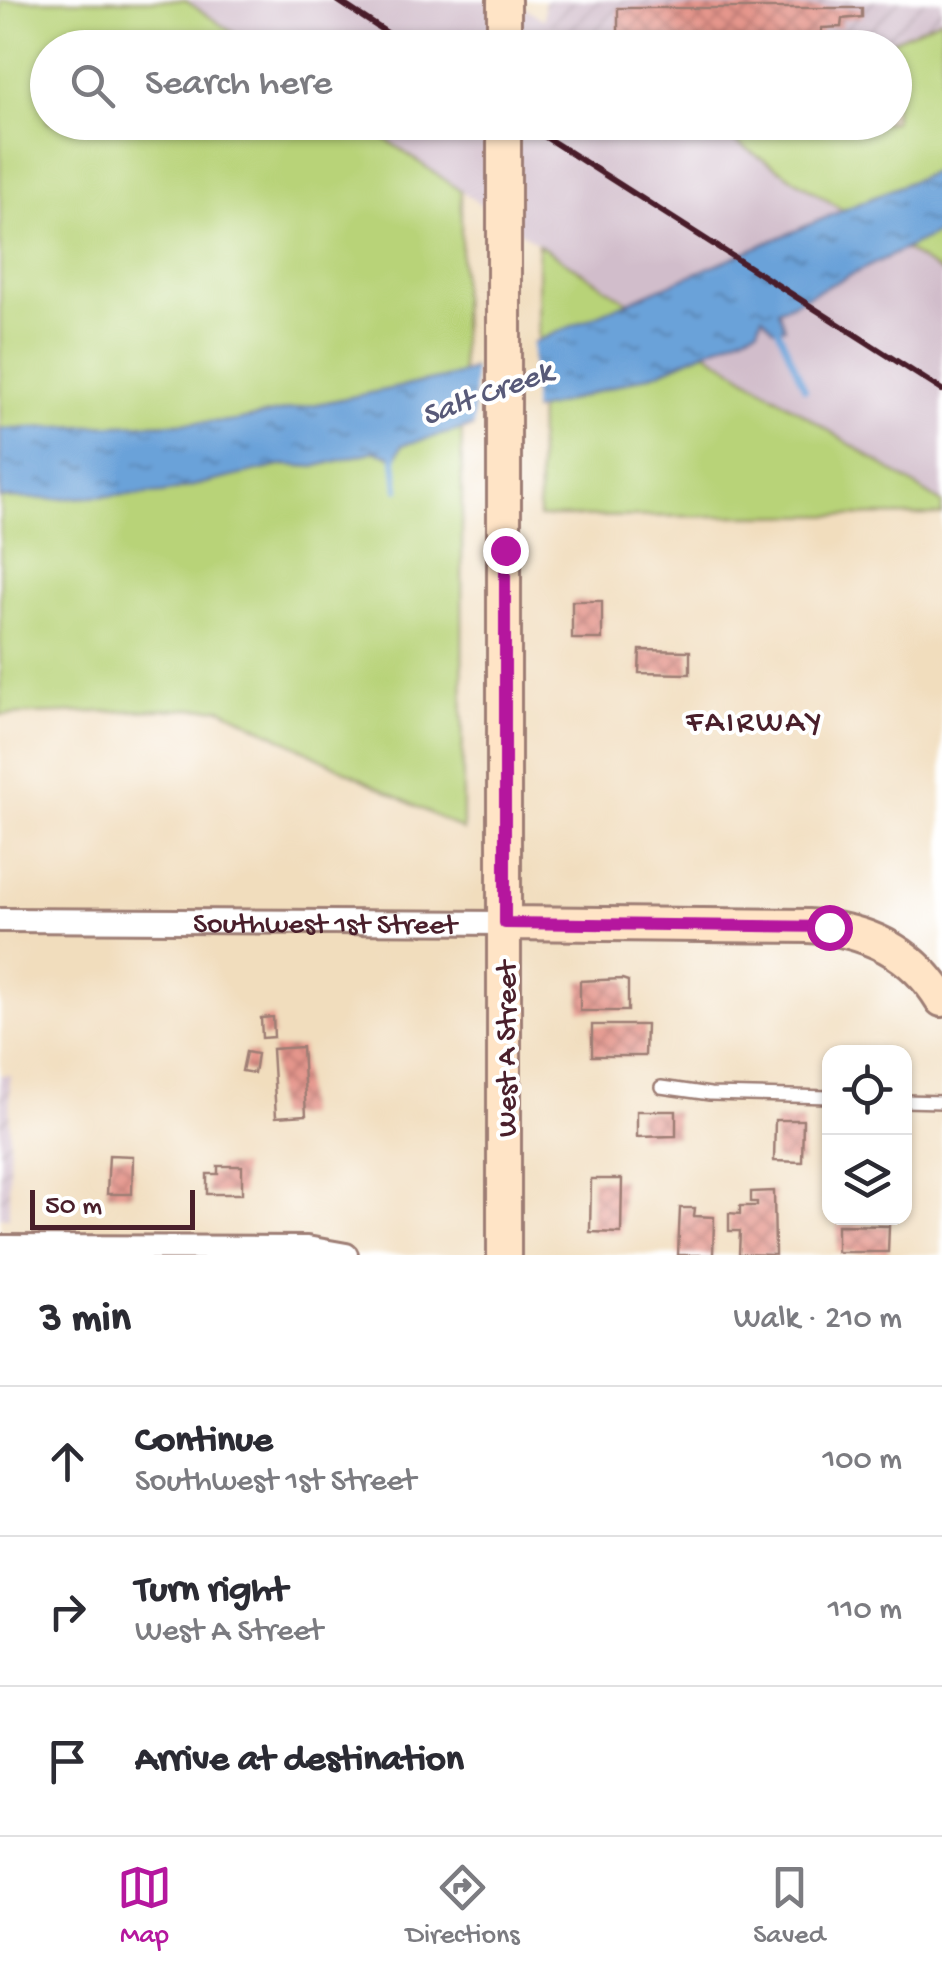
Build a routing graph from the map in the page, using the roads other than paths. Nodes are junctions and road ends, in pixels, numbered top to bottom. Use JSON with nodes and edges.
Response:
{"nodes":[{"id":1,"x":504,"y":0,"type":"edge"},
{"id":2,"x":504,"y":30,"type":"edge"},
{"id":3,"x":504,"y":140,"type":"edge"},
{"id":4,"x":0,"y":920,"type":"edge"},
{"id":5,"x":505,"y":923,"type":"junction"},
{"id":6,"x":937,"y":992,"type":"edge"},
{"id":7,"x":660,"y":1087,"type":"dead end"},
{"id":8,"x":822,"y":1098,"type":"edge"},
{"id":9,"x":912,"y":1101,"type":"edge"},
{"id":10,"x":942,"y":1102,"type":"edge"},
{"id":11,"x":0,"y":1247,"type":"edge"},
{"id":12,"x":346,"y":1255,"type":"edge"},
{"id":13,"x":504,"y":1255,"type":"edge"}],
"edges":[{"from":1,"to":2,"type":"main road"},
{"from":3,"to":5,"type":"main road","name":"West A Street"},
{"from":4,"to":5,"type":"street","name":"Southwest 1st Street"},
{"from":5,"to":6,"type":"main road","name":"Southwest 1st Street"},
{"from":5,"to":13,"type":"main road","name":"West A Street"},
{"from":7,"to":8,"type":"lane"},
{"from":9,"to":10,"type":"lane"},
{"from":11,"to":12,"type":"street"}]}
